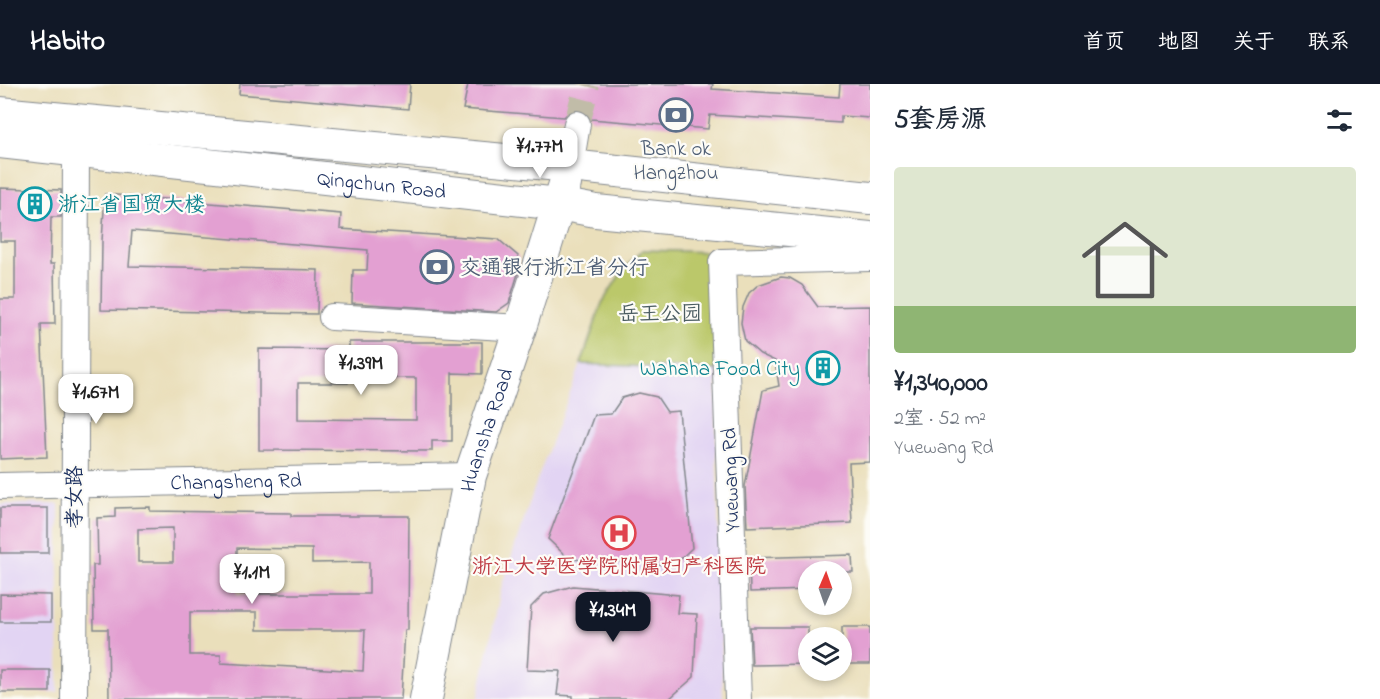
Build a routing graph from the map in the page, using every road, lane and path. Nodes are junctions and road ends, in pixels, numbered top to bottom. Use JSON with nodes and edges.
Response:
{"nodes":[{"id":1,"x":0,"y":113,"type":"edge"},
{"id":2,"x":577,"y":124,"type":"tunnel mouth"},
{"id":3,"x":0,"y":142,"type":"edge"},
{"id":4,"x":76,"y":150,"type":"junction"},
{"id":5,"x":570,"y":166,"type":"junction"},
{"id":6,"x":870,"y":198,"type":"edge"},
{"id":7,"x":559,"y":204,"type":"junction"},
{"id":8,"x":870,"y":238,"type":"edge"},
{"id":9,"x":870,"y":258,"type":"edge"},
{"id":10,"x":333,"y":317,"type":"dead end"},
{"id":11,"x":520,"y":328,"type":"junction"},
{"id":12,"x":470,"y":476,"type":"junction"},
{"id":13,"x":0,"y":486,"type":"edge"},
{"id":14,"x":74,"y":486,"type":"junction"},
{"id":15,"x":74,"y":699,"type":"edge"},
{"id":16,"x":426,"y":699,"type":"edge"},
{"id":17,"x":738,"y":699,"type":"edge"}],
"edges":[{"from":1,"to":5,"type":"main road","name":"Qingchun Road"},
{"from":2,"to":5,"type":"street"},
{"from":3,"to":4,"type":"main road","name":"Qingchun Road"},
{"from":4,"to":7,"type":"main road","name":"Qingchun Road"},
{"from":4,"to":14,"type":"street","name":"孝女路"},
{"from":5,"to":6,"type":"main road","name":"Qingchun Road"},
{"from":5,"to":7,"type":"main road","name":"Huansha Road"},
{"from":7,"to":8,"type":"main road","name":"Qingchun Road"},
{"from":7,"to":11,"type":"main road","name":"Huansha Road"},
{"from":9,"to":17,"type":"street","name":"Yuewang Rd"},
{"from":10,"to":11,"type":"street"},
{"from":11,"to":12,"type":"main road","name":"Huansha Road"},
{"from":12,"to":14,"type":"street","name":"Changsheng Rd"},
{"from":12,"to":16,"type":"main road","name":"Huansha Road"},
{"from":13,"to":14,"type":"street","name":"Changsheng Rd"},
{"from":14,"to":15,"type":"street","name":"孝女路"}]}
